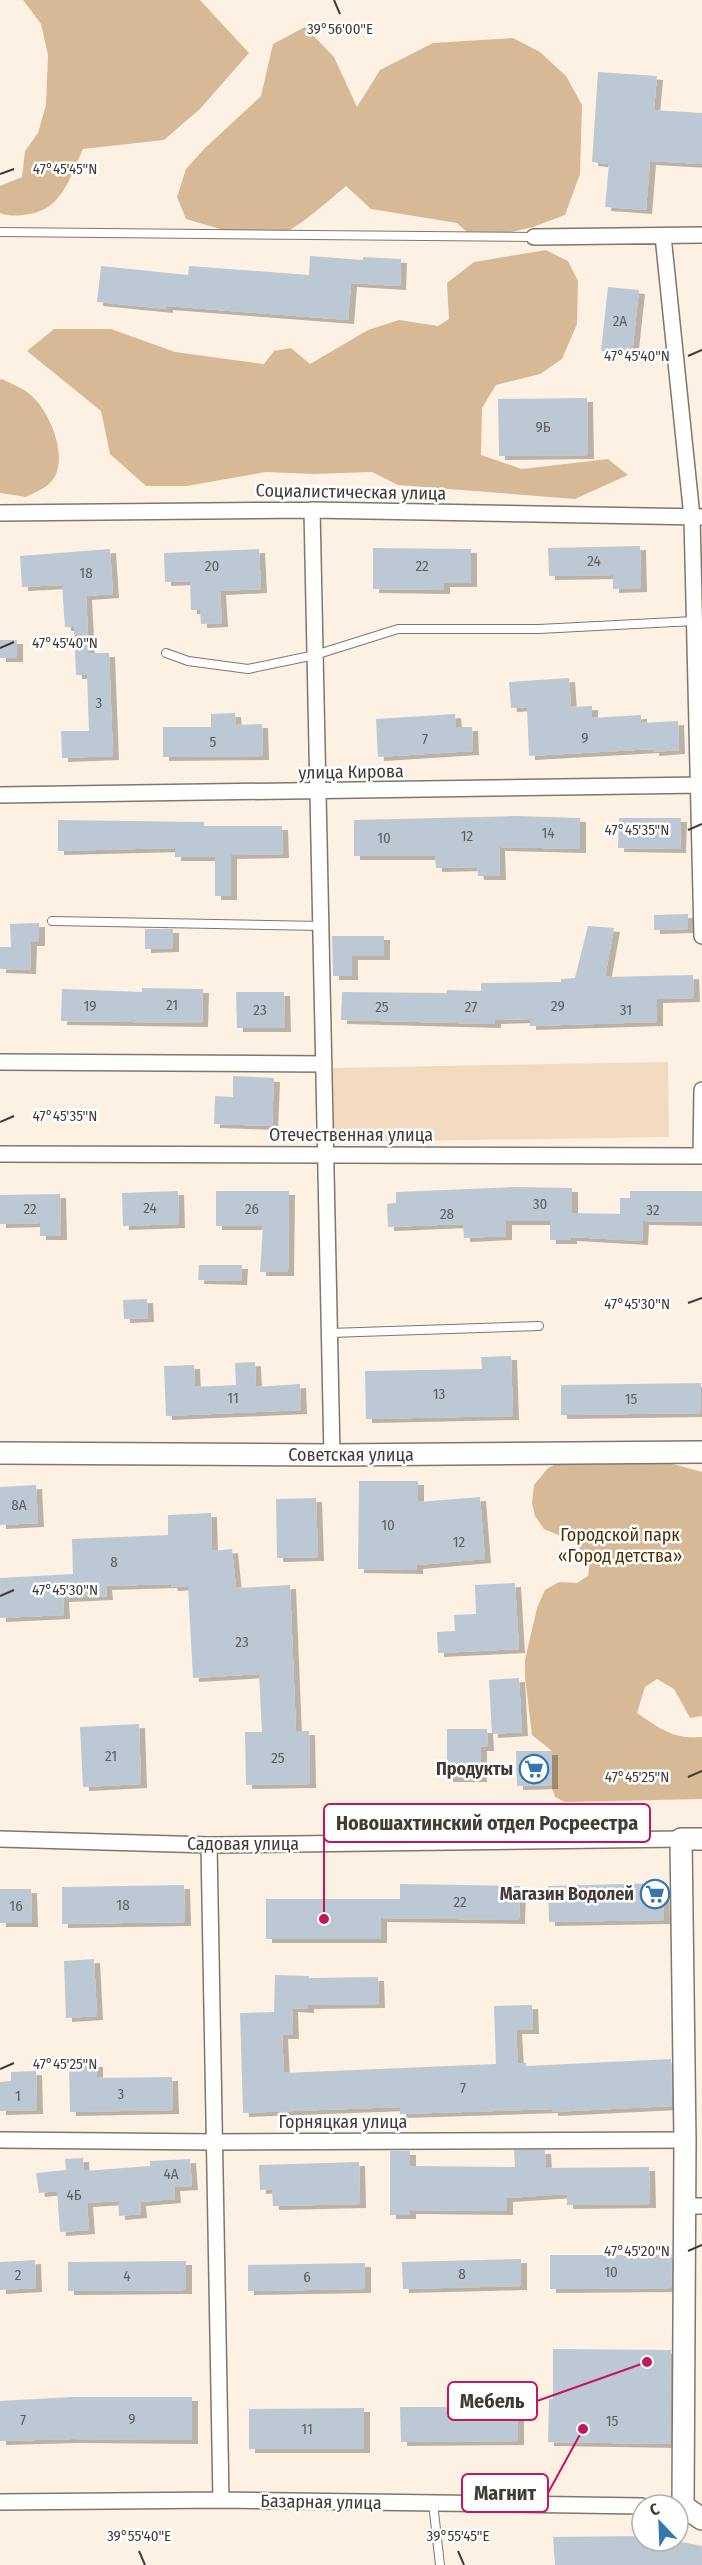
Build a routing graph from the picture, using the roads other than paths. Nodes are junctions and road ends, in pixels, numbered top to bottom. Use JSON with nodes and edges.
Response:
{"nodes":[{"id":1,"x":0,"y":232,"type":"edge"},
{"id":2,"x":663,"y":236,"type":"junction"},
{"id":3,"x":702,"y":236,"type":"edge"},
{"id":4,"x":534,"y":237,"type":"joint"},
{"id":5,"x":312,"y":510,"type":"junction"},
{"id":6,"x":0,"y":513,"type":"edge"},
{"id":7,"x":697,"y":517,"type":"edge"},
{"id":8,"x":694,"y":621,"type":"junction"},
{"id":9,"x":166,"y":653,"type":"dead end"},
{"id":10,"x":315,"y":655,"type":"junction"},
{"id":11,"x":699,"y":664,"type":"edge"},
{"id":12,"x":700,"y":785,"type":"edge"},
{"id":13,"x":318,"y":792,"type":"junction"},
{"id":14,"x":0,"y":795,"type":"edge"},
{"id":15,"x":702,"y":904,"type":"edge"},
{"id":16,"x":52,"y":921,"type":"dead end"},
{"id":17,"x":321,"y":926,"type":"junction"},
{"id":18,"x":702,"y":936,"type":"edge"},
{"id":19,"x":0,"y":1062,"type":"edge"},
{"id":20,"x":324,"y":1064,"type":"junction"},
{"id":21,"x":702,"y":1090,"type":"edge"},
{"id":22,"x":0,"y":1154,"type":"edge"},
{"id":23,"x":326,"y":1154,"type":"junction"},
{"id":24,"x":701,"y":1156,"type":"edge"},
{"id":25,"x":539,"y":1326,"type":"dead end"},
{"id":26,"x":330,"y":1333,"type":"junction"},
{"id":27,"x":702,"y":1452,"type":"edge"},
{"id":28,"x":0,"y":1453,"type":"edge"},
{"id":29,"x":332,"y":1455,"type":"junction"},
{"id":30,"x":0,"y":1839,"type":"edge"},
{"id":31,"x":681,"y":1839,"type":"junction"},
{"id":32,"x":702,"y":1839,"type":"edge"},
{"id":33,"x":209,"y":1845,"type":"junction"},
{"id":34,"x":0,"y":2140,"type":"edge"},
{"id":35,"x":685,"y":2140,"type":"junction"},
{"id":36,"x":215,"y":2142,"type":"junction"},
{"id":37,"x":693,"y":2206,"type":"edge"},
{"id":38,"x":682,"y":2493,"type":"edge"},
{"id":39,"x":222,"y":2500,"type":"junction"},
{"id":40,"x":0,"y":2502,"type":"edge"},
{"id":41,"x":433,"y":2503,"type":"junction"},
{"id":42,"x":630,"y":2506,"type":"edge"},
{"id":43,"x":440,"y":2565,"type":"edge"}],
"edges":[{"from":1,"to":4,"type":"lane"},
{"from":2,"to":3,"type":"street"},
{"from":2,"to":4,"type":"street"},
{"from":2,"to":7,"type":"street"},
{"from":5,"to":6,"type":"street","name":"Социалистическая улица"},
{"from":5,"to":7,"type":"street","name":"Социалистическая улица"},
{"from":5,"to":10,"type":"street"},
{"from":7,"to":8,"type":"street"},
{"from":8,"to":10,"type":"lane"},
{"from":8,"to":11,"type":"street"},
{"from":9,"to":10,"type":"lane"},
{"from":10,"to":13,"type":"street"},
{"from":11,"to":12,"type":"street"},
{"from":12,"to":13,"type":"street","name":"улица Кирова"},
{"from":12,"to":15,"type":"street"},
{"from":13,"to":14,"type":"street","name":"улица Кирова"},
{"from":13,"to":17,"type":"street"},
{"from":15,"to":18,"type":"street"},
{"from":16,"to":17,"type":"lane"},
{"from":17,"to":20,"type":"street"},
{"from":19,"to":20,"type":"street"},
{"from":20,"to":23,"type":"street"},
{"from":21,"to":24,"type":"street"},
{"from":22,"to":23,"type":"street","name":"Отечественная улица"},
{"from":23,"to":24,"type":"street","name":"Отечественная улица"},
{"from":23,"to":26,"type":"street"},
{"from":25,"to":26,"type":"lane"},
{"from":26,"to":29,"type":"street"},
{"from":27,"to":29,"type":"street","name":"Советская улица"},
{"from":28,"to":29,"type":"street","name":"Советская улица"},
{"from":30,"to":33,"type":"street","name":"Садовая улица"},
{"from":31,"to":32,"type":"street","name":"Садовая улица"},
{"from":31,"to":33,"type":"street","name":"Садовая улица"},
{"from":31,"to":35,"type":"street"},
{"from":33,"to":36,"type":"street"},
{"from":34,"to":36,"type":"street","name":"Горняцкая улица"},
{"from":35,"to":36,"type":"street","name":"Горняцкая улица"},
{"from":35,"to":37,"type":"street"},
{"from":36,"to":39,"type":"street"},
{"from":37,"to":38,"type":"street"},
{"from":39,"to":40,"type":"street","name":"Базарная улица"},
{"from":39,"to":41,"type":"street","name":"Базарная улица"},
{"from":41,"to":42,"type":"street","name":"Базарная улица"},
{"from":41,"to":43,"type":"lane"}]}
